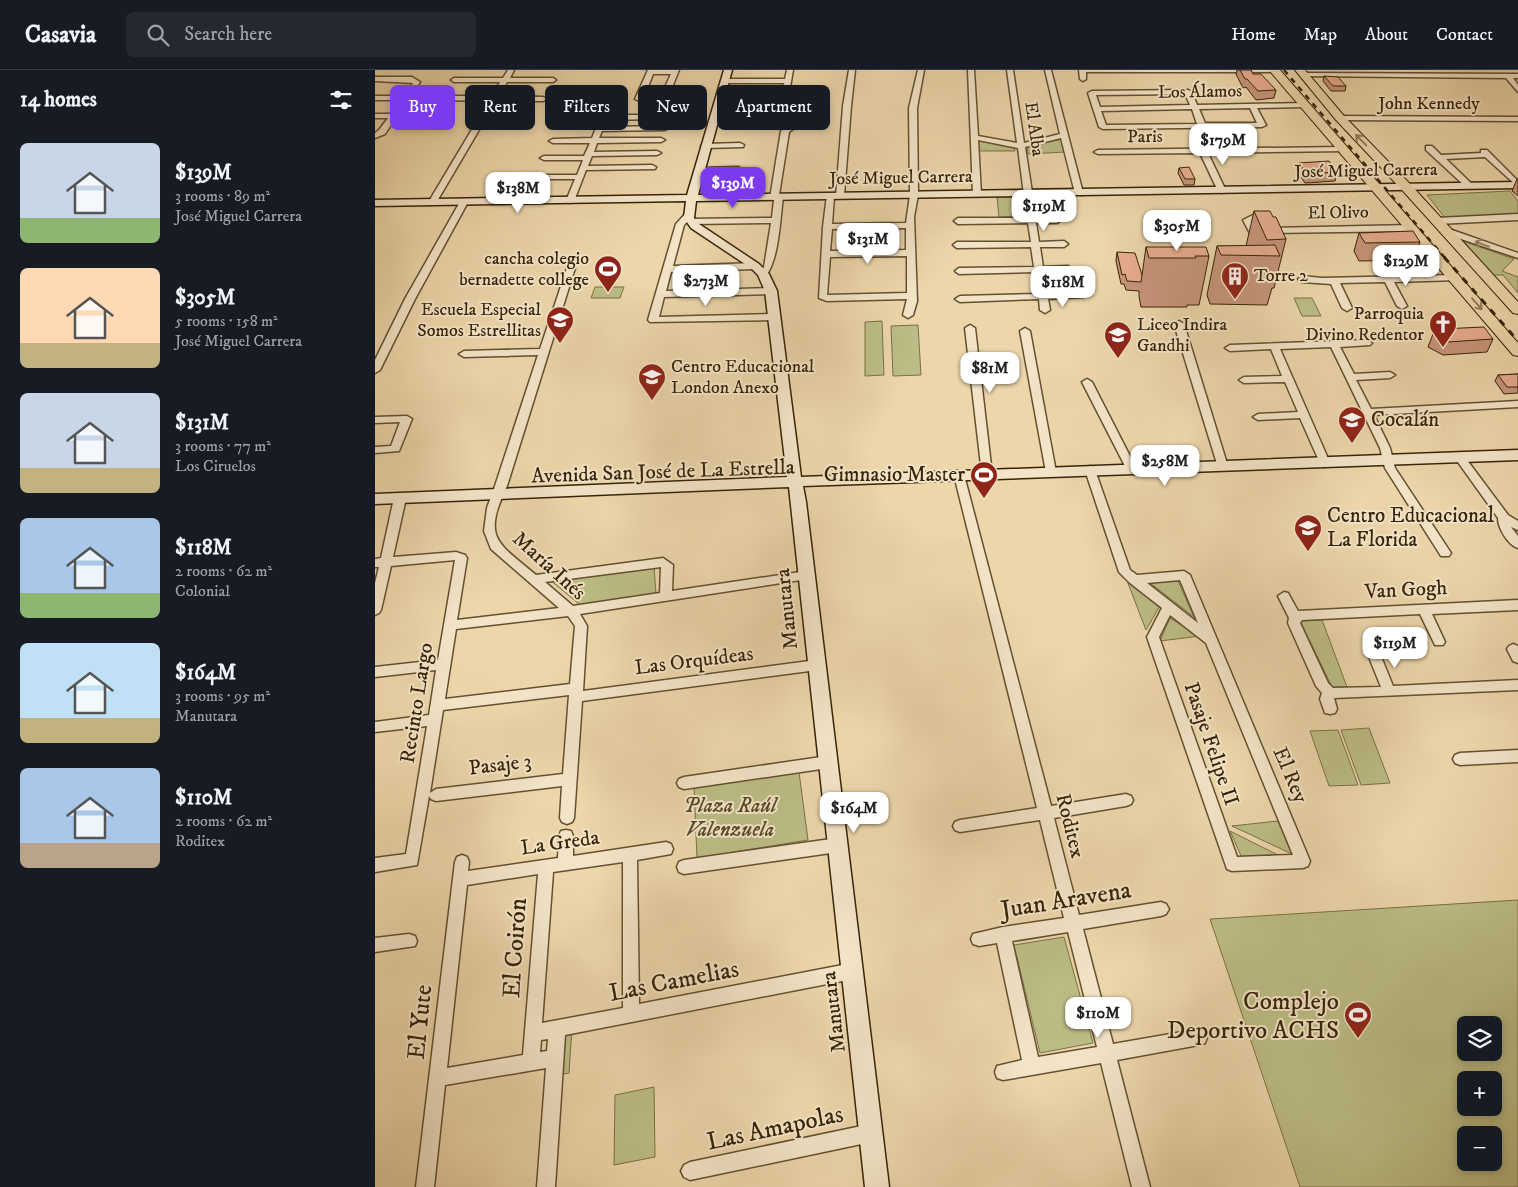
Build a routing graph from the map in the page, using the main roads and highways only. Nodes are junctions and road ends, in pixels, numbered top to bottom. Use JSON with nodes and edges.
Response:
{"nodes":[{"id":1,"x":1274,"y":70,"type":"edge"},
{"id":2,"x":1302,"y":72,"type":"edge"},
{"id":3,"x":692,"y":199,"type":"road end"},
{"id":4,"x":1518,"y":310,"type":"edge"},
{"id":5,"x":1518,"y":352,"type":"edge"},
{"id":6,"x":795,"y":485,"type":"road end"}],
"edges":[{"from":1,"to":5,"type":"main road","one_way":true},
{"from":4,"to":2,"type":"main road","one_way":true},
{"from":3,"to":6,"type":"main road","name":"Manutara"}]}
